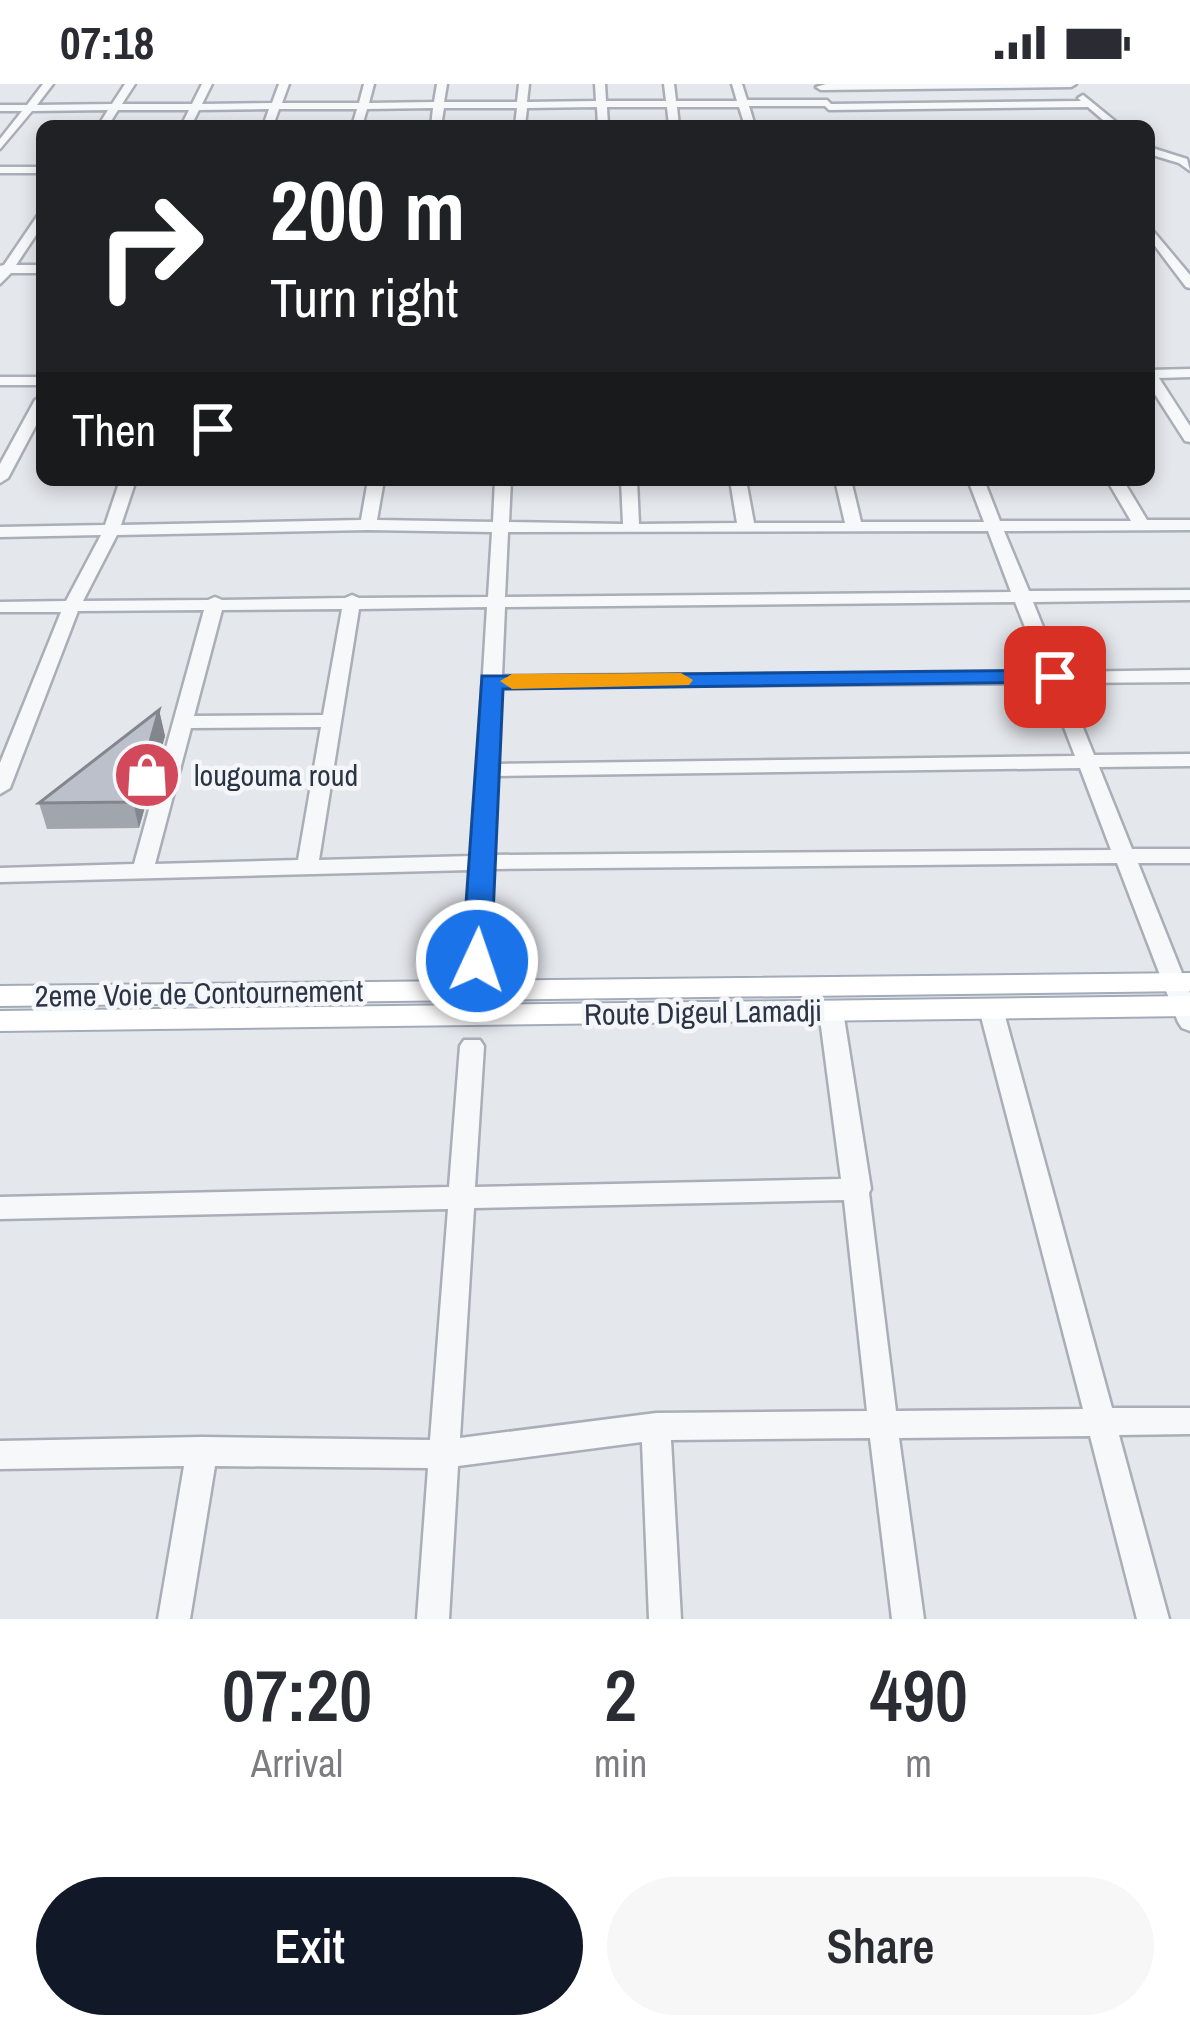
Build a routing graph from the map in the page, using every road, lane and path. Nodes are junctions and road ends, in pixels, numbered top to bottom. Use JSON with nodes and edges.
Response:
{"nodes":[{"id":1,"x":48,"y":84,"type":"edge"},
{"id":2,"x":130,"y":84,"type":"edge"},
{"id":3,"x":207,"y":84,"type":"edge"},
{"id":4,"x":284,"y":84,"type":"edge"},
{"id":5,"x":369,"y":84,"type":"edge"},
{"id":6,"x":442,"y":84,"type":"edge"},
{"id":7,"x":524,"y":84,"type":"edge"},
{"id":8,"x":600,"y":84,"type":"edge"},
{"id":9,"x":668,"y":84,"type":"edge"},
{"id":10,"x":737,"y":84,"type":"edge"},
{"id":11,"x":1071,"y":84,"type":"edge"},
{"id":12,"x":820,"y":85,"type":"edge"},
{"id":13,"x":671,"y":103,"type":"junction"},
{"id":14,"x":741,"y":103,"type":"junction"},
{"id":15,"x":600,"y":104,"type":"junction"},
{"id":16,"x":1090,"y":104,"type":"junction"},
{"id":17,"x":440,"y":105,"type":"junction"},
{"id":18,"x":523,"y":105,"type":"junction"},
{"id":19,"x":364,"y":106,"type":"junction"},
{"id":20,"x":0,"y":108,"type":"edge"},
{"id":21,"x":29,"y":108,"type":"junction"},
{"id":22,"x":114,"y":108,"type":"junction"},
{"id":23,"x":195,"y":108,"type":"junction"},
{"id":24,"x":275,"y":108,"type":"junction"},
{"id":25,"x":830,"y":109,"type":"junction"},
{"id":26,"x":107,"y":120,"type":"edge"},
{"id":27,"x":188,"y":120,"type":"edge"},
{"id":28,"x":270,"y":120,"type":"edge"},
{"id":29,"x":359,"y":120,"type":"edge"},
{"id":30,"x":437,"y":120,"type":"edge"},
{"id":31,"x":521,"y":120,"type":"edge"},
{"id":32,"x":602,"y":120,"type":"edge"},
{"id":33,"x":673,"y":120,"type":"edge"},
{"id":34,"x":748,"y":120,"type":"edge"},
{"id":35,"x":1109,"y":120,"type":"edge"},
{"id":36,"x":0,"y":146,"type":"edge"},
{"id":37,"x":1155,"y":152,"type":"edge"},
{"id":38,"x":1155,"y":161,"type":"edge"},
{"id":39,"x":1188,"y":164,"type":"edge"},
{"id":40,"x":0,"y":170,"type":"edge"},
{"id":41,"x":36,"y":170,"type":"edge"},
{"id":42,"x":36,"y":225,"type":"edge"},
{"id":43,"x":1155,"y":237,"type":"edge"},
{"id":44,"x":1155,"y":261,"type":"edge"},
{"id":45,"x":1174,"y":261,"type":"junction"},
{"id":46,"x":1190,"y":261,"type":"edge"},
{"id":47,"x":36,"y":270,"type":"edge"},
{"id":48,"x":2,"y":273,"type":"edge"},
{"id":49,"x":1190,"y":284,"type":"edge"},
{"id":50,"x":1190,"y":373,"type":"edge"},
{"id":51,"x":1155,"y":374,"type":"edge"},
{"id":52,"x":0,"y":381,"type":"edge"},
{"id":53,"x":36,"y":381,"type":"edge"},
{"id":54,"x":1155,"y":383,"type":"edge"},
{"id":55,"x":36,"y":411,"type":"edge"},
{"id":56,"x":1190,"y":438,"type":"edge"},
{"id":57,"x":0,"y":478,"type":"edge"},
{"id":58,"x":126,"y":486,"type":"edge"},
{"id":59,"x":375,"y":486,"type":"edge"},
{"id":60,"x":503,"y":486,"type":"edge"},
{"id":61,"x":629,"y":486,"type":"edge"},
{"id":62,"x":739,"y":486,"type":"edge"},
{"id":63,"x":844,"y":486,"type":"edge"},
{"id":64,"x":978,"y":486,"type":"edge"},
{"id":65,"x":1119,"y":486,"type":"edge"},
{"id":66,"x":368,"y":525,"type":"junction"},
{"id":67,"x":994,"y":525,"type":"junction"},
{"id":68,"x":502,"y":526,"type":"junction"},
{"id":69,"x":746,"y":526,"type":"junction"},
{"id":70,"x":854,"y":526,"type":"junction"},
{"id":71,"x":1142,"y":526,"type":"junction"},
{"id":72,"x":1190,"y":526,"type":"edge"},
{"id":73,"x":631,"y":529,"type":"junction"},
{"id":74,"x":111,"y":531,"type":"junction"},
{"id":75,"x":0,"y":532,"type":"edge"},
{"id":76,"x":1190,"y":595,"type":"edge"},
{"id":77,"x":1026,"y":599,"type":"junction"},
{"id":78,"x":352,"y":600,"type":"junction"},
{"id":79,"x":498,"y":601,"type":"junction"},
{"id":80,"x":215,"y":602,"type":"junction"},
{"id":81,"x":0,"y":607,"type":"edge"},
{"id":82,"x":71,"y":608,"type":"junction"},
{"id":83,"x":1190,"y":676,"type":"edge"},
{"id":84,"x":1055,"y":677,"type":"junction"},
{"id":85,"x":491,"y":682,"type":"junction"},
{"id":86,"x":332,"y":721,"type":"junction"},
{"id":87,"x":182,"y":722,"type":"junction"},
{"id":88,"x":1190,"y":760,"type":"edge"},
{"id":89,"x":1086,"y":761,"type":"junction"},
{"id":90,"x":486,"y":770,"type":"junction"},
{"id":91,"x":0,"y":788,"type":"edge"},
{"id":92,"x":1190,"y":856,"type":"edge"},
{"id":93,"x":1124,"y":857,"type":"junction"},
{"id":94,"x":308,"y":864,"type":"junction"},
{"id":95,"x":482,"y":864,"type":"junction"},
{"id":96,"x":142,"y":873,"type":"junction"},
{"id":97,"x":0,"y":875,"type":"edge"},
{"id":98,"x":477,"y":961,"type":"dead end"},
{"id":99,"x":0,"y":995,"type":"edge"},
{"id":100,"x":1185,"y":1000,"type":"edge"},
{"id":101,"x":992,"y":1009,"type":"junction"},
{"id":102,"x":831,"y":1011,"type":"junction"},
{"id":103,"x":0,"y":1021,"type":"edge"},
{"id":104,"x":472,"y":1046,"type":"dead end"},
{"id":105,"x":858,"y":1189,"type":"junction"},
{"id":106,"x":462,"y":1200,"type":"junction"},
{"id":107,"x":0,"y":1208,"type":"edge"},
{"id":108,"x":1190,"y":1421,"type":"edge"},
{"id":109,"x":1100,"y":1422,"type":"junction"},
{"id":110,"x":880,"y":1425,"type":"junction"},
{"id":111,"x":656,"y":1427,"type":"junction"},
{"id":112,"x":202,"y":1451,"type":"junction"},
{"id":113,"x":444,"y":1454,"type":"junction"},
{"id":114,"x":0,"y":1455,"type":"edge"},
{"id":115,"x":174,"y":1619,"type":"edge"},
{"id":116,"x":433,"y":1619,"type":"edge"},
{"id":117,"x":665,"y":1619,"type":"edge"},
{"id":118,"x":908,"y":1619,"type":"edge"},
{"id":119,"x":1153,"y":1619,"type":"edge"}],
"edges":[{"from":1,"to":21,"type":"street"},
{"from":2,"to":22,"type":"street"},
{"from":3,"to":23,"type":"street"},
{"from":4,"to":24,"type":"street"},
{"from":5,"to":19,"type":"street"},
{"from":6,"to":17,"type":"street"},
{"from":7,"to":18,"type":"street"},
{"from":8,"to":15,"type":"street"},
{"from":9,"to":13,"type":"street"},
{"from":10,"to":14,"type":"street"},
{"from":11,"to":12,"type":"street"},
{"from":11,"to":16,"type":"street"},
{"from":12,"to":25,"type":"street"},
{"from":13,"to":14,"type":"street"},
{"from":13,"to":15,"type":"street"},
{"from":13,"to":33,"type":"street"},
{"from":14,"to":25,"type":"street"},
{"from":14,"to":34,"type":"street"},
{"from":15,"to":18,"type":"street"},
{"from":15,"to":32,"type":"street"},
{"from":16,"to":25,"type":"street"},
{"from":16,"to":35,"type":"street"},
{"from":17,"to":18,"type":"street"},
{"from":17,"to":19,"type":"street"},
{"from":17,"to":30,"type":"street"},
{"from":18,"to":31,"type":"street"},
{"from":19,"to":24,"type":"street"},
{"from":19,"to":29,"type":"street"},
{"from":20,"to":21,"type":"street"},
{"from":21,"to":22,"type":"street"},
{"from":21,"to":36,"type":"street"},
{"from":22,"to":23,"type":"street"},
{"from":22,"to":26,"type":"street"},
{"from":23,"to":24,"type":"street"},
{"from":23,"to":27,"type":"street"},
{"from":24,"to":28,"type":"street"},
{"from":37,"to":39,"type":"street"},
{"from":38,"to":39,"type":"street"},
{"from":40,"to":41,"type":"street"},
{"from":42,"to":48,"type":"street"},
{"from":43,"to":45,"type":"street"},
{"from":44,"to":45,"type":"street"},
{"from":45,"to":46,"type":"street"},
{"from":45,"to":49,"type":"street"},
{"from":47,"to":48,"type":"street"},
{"from":50,"to":51,"type":"street"},
{"from":52,"to":53,"type":"street"},
{"from":54,"to":56,"type":"street"},
{"from":55,"to":57,"type":"street"},
{"from":58,"to":74,"type":"street"},
{"from":59,"to":66,"type":"street"},
{"from":60,"to":68,"type":"street"},
{"from":61,"to":73,"type":"street"},
{"from":62,"to":69,"type":"street"},
{"from":63,"to":70,"type":"street"},
{"from":64,"to":67,"type":"street"},
{"from":65,"to":71,"type":"street"},
{"from":66,"to":68,"type":"street"},
{"from":66,"to":74,"type":"street"},
{"from":67,"to":70,"type":"street"},
{"from":67,"to":71,"type":"street"},
{"from":67,"to":77,"type":"street"},
{"from":68,"to":73,"type":"street"},
{"from":68,"to":79,"type":"street"},
{"from":69,"to":70,"type":"street"},
{"from":69,"to":73,"type":"street"},
{"from":71,"to":72,"type":"street"},
{"from":74,"to":75,"type":"street"},
{"from":74,"to":82,"type":"street"},
{"from":76,"to":77,"type":"street"},
{"from":77,"to":79,"type":"street"},
{"from":77,"to":84,"type":"street"},
{"from":78,"to":79,"type":"street"},
{"from":78,"to":80,"type":"street"},
{"from":78,"to":86,"type":"street"},
{"from":79,"to":85,"type":"street"},
{"from":80,"to":82,"type":"street"},
{"from":80,"to":87,"type":"street"},
{"from":81,"to":82,"type":"street"},
{"from":82,"to":91,"type":"street"},
{"from":83,"to":84,"type":"street"},
{"from":84,"to":85,"type":"street"},
{"from":84,"to":89,"type":"street"},
{"from":85,"to":90,"type":"street"},
{"from":86,"to":87,"type":"street"},
{"from":86,"to":94,"type":"street"},
{"from":87,"to":96,"type":"street"},
{"from":88,"to":89,"type":"street"},
{"from":89,"to":90,"type":"street"},
{"from":89,"to":93,"type":"street"},
{"from":90,"to":95,"type":"street"},
{"from":92,"to":93,"type":"street"},
{"from":93,"to":95,"type":"street"},
{"from":93,"to":100,"type":"street"},
{"from":94,"to":95,"type":"street"},
{"from":94,"to":96,"type":"street"},
{"from":95,"to":98,"type":"street"},
{"from":96,"to":97,"type":"street"},
{"from":99,"to":100,"type":"main road","name":"2eme Voie de Contournement"},
{"from":100,"to":101,"type":"main road","name":"Route Digeul Lamadji"},
{"from":101,"to":102,"type":"main road","name":"Route Digeul Lamadji"},
{"from":101,"to":109,"type":"street"},
{"from":102,"to":103,"type":"main road","name":"Route Digeul Lamadji"},
{"from":102,"to":105,"type":"street"},
{"from":104,"to":106,"type":"street"},
{"from":105,"to":106,"type":"street"},
{"from":105,"to":110,"type":"street"},
{"from":106,"to":107,"type":"street"},
{"from":106,"to":113,"type":"street"},
{"from":108,"to":109,"type":"street"},
{"from":109,"to":110,"type":"street"},
{"from":109,"to":119,"type":"street"},
{"from":110,"to":111,"type":"street"},
{"from":110,"to":118,"type":"street"},
{"from":111,"to":113,"type":"street"},
{"from":111,"to":117,"type":"street"},
{"from":112,"to":113,"type":"street"},
{"from":112,"to":114,"type":"street"},
{"from":112,"to":115,"type":"street"},
{"from":113,"to":116,"type":"street"}]}
